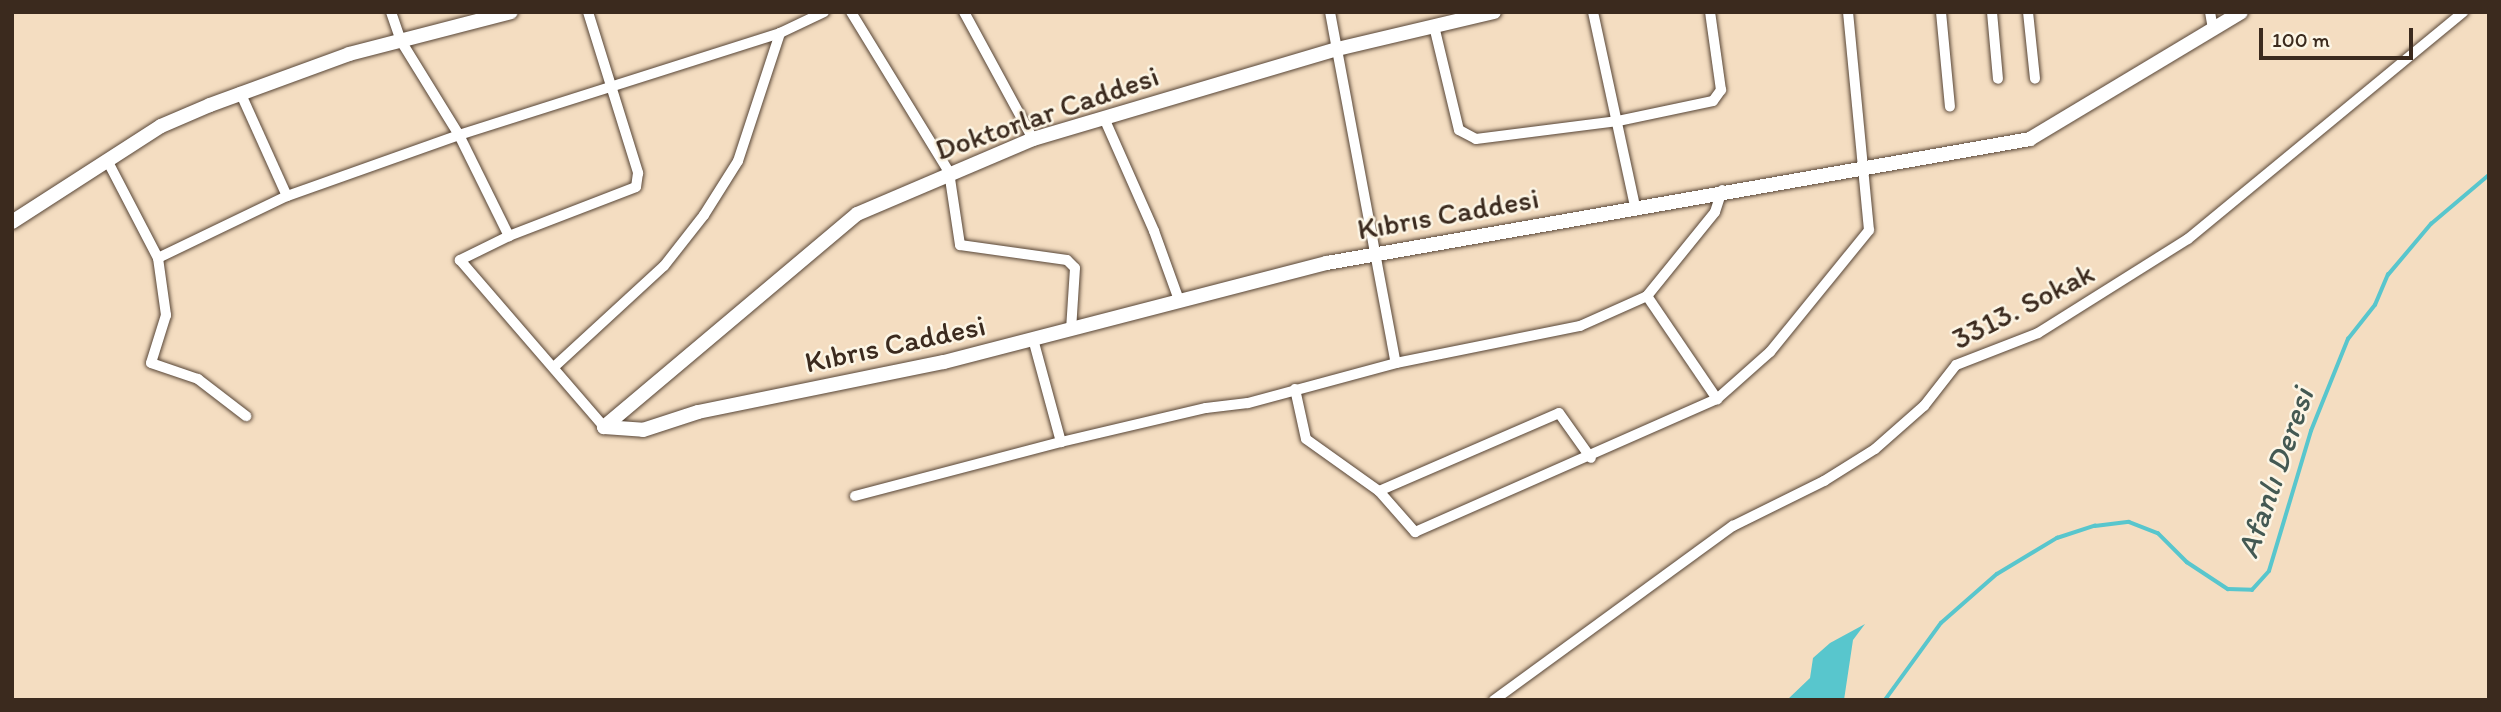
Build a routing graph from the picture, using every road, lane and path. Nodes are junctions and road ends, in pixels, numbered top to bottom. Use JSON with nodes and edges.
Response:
{"nodes":[{"id":1,"x":391,"y":12,"type":"edge"},
{"id":2,"x":511,"y":12,"type":"edge"},
{"id":3,"x":588,"y":12,"type":"edge"},
{"id":4,"x":824,"y":12,"type":"edge"},
{"id":5,"x":850,"y":12,"type":"edge"},
{"id":6,"x":964,"y":12,"type":"edge"},
{"id":7,"x":1330,"y":12,"type":"edge"},
{"id":8,"x":1494,"y":12,"type":"edge"},
{"id":9,"x":1593,"y":12,"type":"edge"},
{"id":10,"x":1710,"y":12,"type":"edge"},
{"id":11,"x":1848,"y":12,"type":"edge"},
{"id":12,"x":1941,"y":12,"type":"edge"},
{"id":13,"x":1992,"y":12,"type":"edge"},
{"id":14,"x":2028,"y":12,"type":"edge"},
{"id":15,"x":2210,"y":12,"type":"edge"},
{"id":16,"x":2241,"y":12,"type":"edge"},
{"id":17,"x":2463,"y":12,"type":"edge"},
{"id":18,"x":1434,"y":26,"type":"junction"},
{"id":19,"x":2213,"y":29,"type":"junction"},
{"id":20,"x":780,"y":33,"type":"junction"},
{"id":21,"x":401,"y":41,"type":"junction"},
{"id":22,"x":1337,"y":49,"type":"junction"},
{"id":23,"x":1998,"y":79,"type":"dead end"},
{"id":24,"x":2035,"y":79,"type":"dead end"},
{"id":25,"x":610,"y":86,"type":"junction"},
{"id":26,"x":240,"y":92,"type":"junction"},
{"id":27,"x":1950,"y":107,"type":"dead end"},
{"id":28,"x":1104,"y":118,"type":"junction"},
{"id":29,"x":1618,"y":121,"type":"junction"},
{"id":30,"x":459,"y":135,"type":"junction"},
{"id":31,"x":1033,"y":139,"type":"junction"},
{"id":32,"x":107,"y":160,"type":"junction"},
{"id":33,"x":1860,"y":169,"type":"junction"},
{"id":34,"x":949,"y":172,"type":"junction"},
{"id":35,"x":1722,"y":190,"type":"junction"},
{"id":36,"x":287,"y":196,"type":"junction"},
{"id":37,"x":1635,"y":206,"type":"junction"},
{"id":38,"x":12,"y":222,"type":"edge"},
{"id":39,"x":509,"y":236,"type":"junction"},
{"id":40,"x":1377,"y":253,"type":"junction"},
{"id":41,"x":158,"y":258,"type":"junction"},
{"id":42,"x":1647,"y":296,"type":"junction"},
{"id":43,"x":1179,"y":300,"type":"junction"},
{"id":44,"x":1071,"y":330,"type":"junction"},
{"id":45,"x":1033,"y":339,"type":"junction"},
{"id":46,"x":1396,"y":363,"type":"junction"},
{"id":47,"x":554,"y":367,"type":"junction"},
{"id":48,"x":1295,"y":390,"type":"junction"},
{"id":49,"x":1717,"y":399,"type":"junction"},
{"id":50,"x":246,"y":416,"type":"dead end"},
{"id":51,"x":604,"y":427,"type":"junction"},
{"id":52,"x":1061,"y":442,"type":"junction"},
{"id":53,"x":1591,"y":457,"type":"junction"},
{"id":54,"x":1378,"y":491,"type":"junction"},
{"id":55,"x":855,"y":496,"type":"dead end"},
{"id":56,"x":1494,"y":700,"type":"edge"}],
"edges":[{"from":1,"to":21,"type":"street"},
{"from":2,"to":21,"type":"street"},
{"from":3,"to":25,"type":"street"},
{"from":4,"to":20,"type":"street"},
{"from":5,"to":34,"type":"street"},
{"from":6,"to":31,"type":"street"},
{"from":7,"to":22,"type":"street"},
{"from":8,"to":18,"type":"street","name":"Doktorlar Caddesi"},
{"from":9,"to":29,"type":"street"},
{"from":10,"to":29,"type":"street"},
{"from":11,"to":33,"type":"street"},
{"from":12,"to":27,"type":"street"},
{"from":13,"to":23,"type":"street"},
{"from":14,"to":24,"type":"street"},
{"from":15,"to":19,"type":"street"},
{"from":16,"to":19,"type":"street","name":"Kıbrıs Caddesi"},
{"from":17,"to":56,"type":"street","name":"3313. Sokak"},
{"from":18,"to":22,"type":"street","name":"Doktorlar Caddesi"},
{"from":18,"to":29,"type":"street"},
{"from":19,"to":33,"type":"street","name":"Kıbrıs Caddesi"},
{"from":20,"to":25,"type":"street"},
{"from":20,"to":47,"type":"street"},
{"from":21,"to":26,"type":"street"},
{"from":21,"to":30,"type":"street"},
{"from":22,"to":28,"type":"street","name":"Doktorlar Caddesi"},
{"from":22,"to":40,"type":"street"},
{"from":25,"to":30,"type":"street"},
{"from":25,"to":39,"type":"street"},
{"from":26,"to":32,"type":"street"},
{"from":26,"to":36,"type":"street"},
{"from":28,"to":31,"type":"street","name":"Doktorlar Caddesi"},
{"from":28,"to":43,"type":"street"},
{"from":29,"to":37,"type":"street"},
{"from":30,"to":36,"type":"street"},
{"from":30,"to":39,"type":"street"},
{"from":31,"to":34,"type":"street","name":"Doktorlar Caddesi"},
{"from":32,"to":38,"type":"street"},
{"from":32,"to":41,"type":"street"},
{"from":33,"to":35,"type":"street","name":"Kıbrıs Caddesi"},
{"from":33,"to":49,"type":"street"},
{"from":34,"to":44,"type":"street"},
{"from":34,"to":51,"type":"street","name":"Doktorlar Caddesi"},
{"from":35,"to":37,"type":"street","name":"Kıbrıs Caddesi"},
{"from":35,"to":42,"type":"street"},
{"from":36,"to":41,"type":"street"},
{"from":37,"to":40,"type":"street","name":"Kıbrıs Caddesi"},
{"from":39,"to":47,"type":"street"},
{"from":40,"to":43,"type":"street","name":"Kıbrıs Caddesi"},
{"from":40,"to":46,"type":"street"},
{"from":41,"to":50,"type":"street"},
{"from":42,"to":46,"type":"street"},
{"from":42,"to":49,"type":"street"},
{"from":43,"to":44,"type":"street","name":"Kıbrıs Caddesi"},
{"from":44,"to":45,"type":"street","name":"Kıbrıs Caddesi"},
{"from":45,"to":51,"type":"street","name":"Kıbrıs Caddesi"},
{"from":45,"to":52,"type":"street"},
{"from":46,"to":48,"type":"street"},
{"from":47,"to":51,"type":"street"},
{"from":48,"to":52,"type":"street"},
{"from":48,"to":54,"type":"street"},
{"from":49,"to":53,"type":"street"},
{"from":52,"to":55,"type":"street"},
{"from":53,"to":54,"type":"street"},
{"from":53,"to":54,"type":"street"}]}
